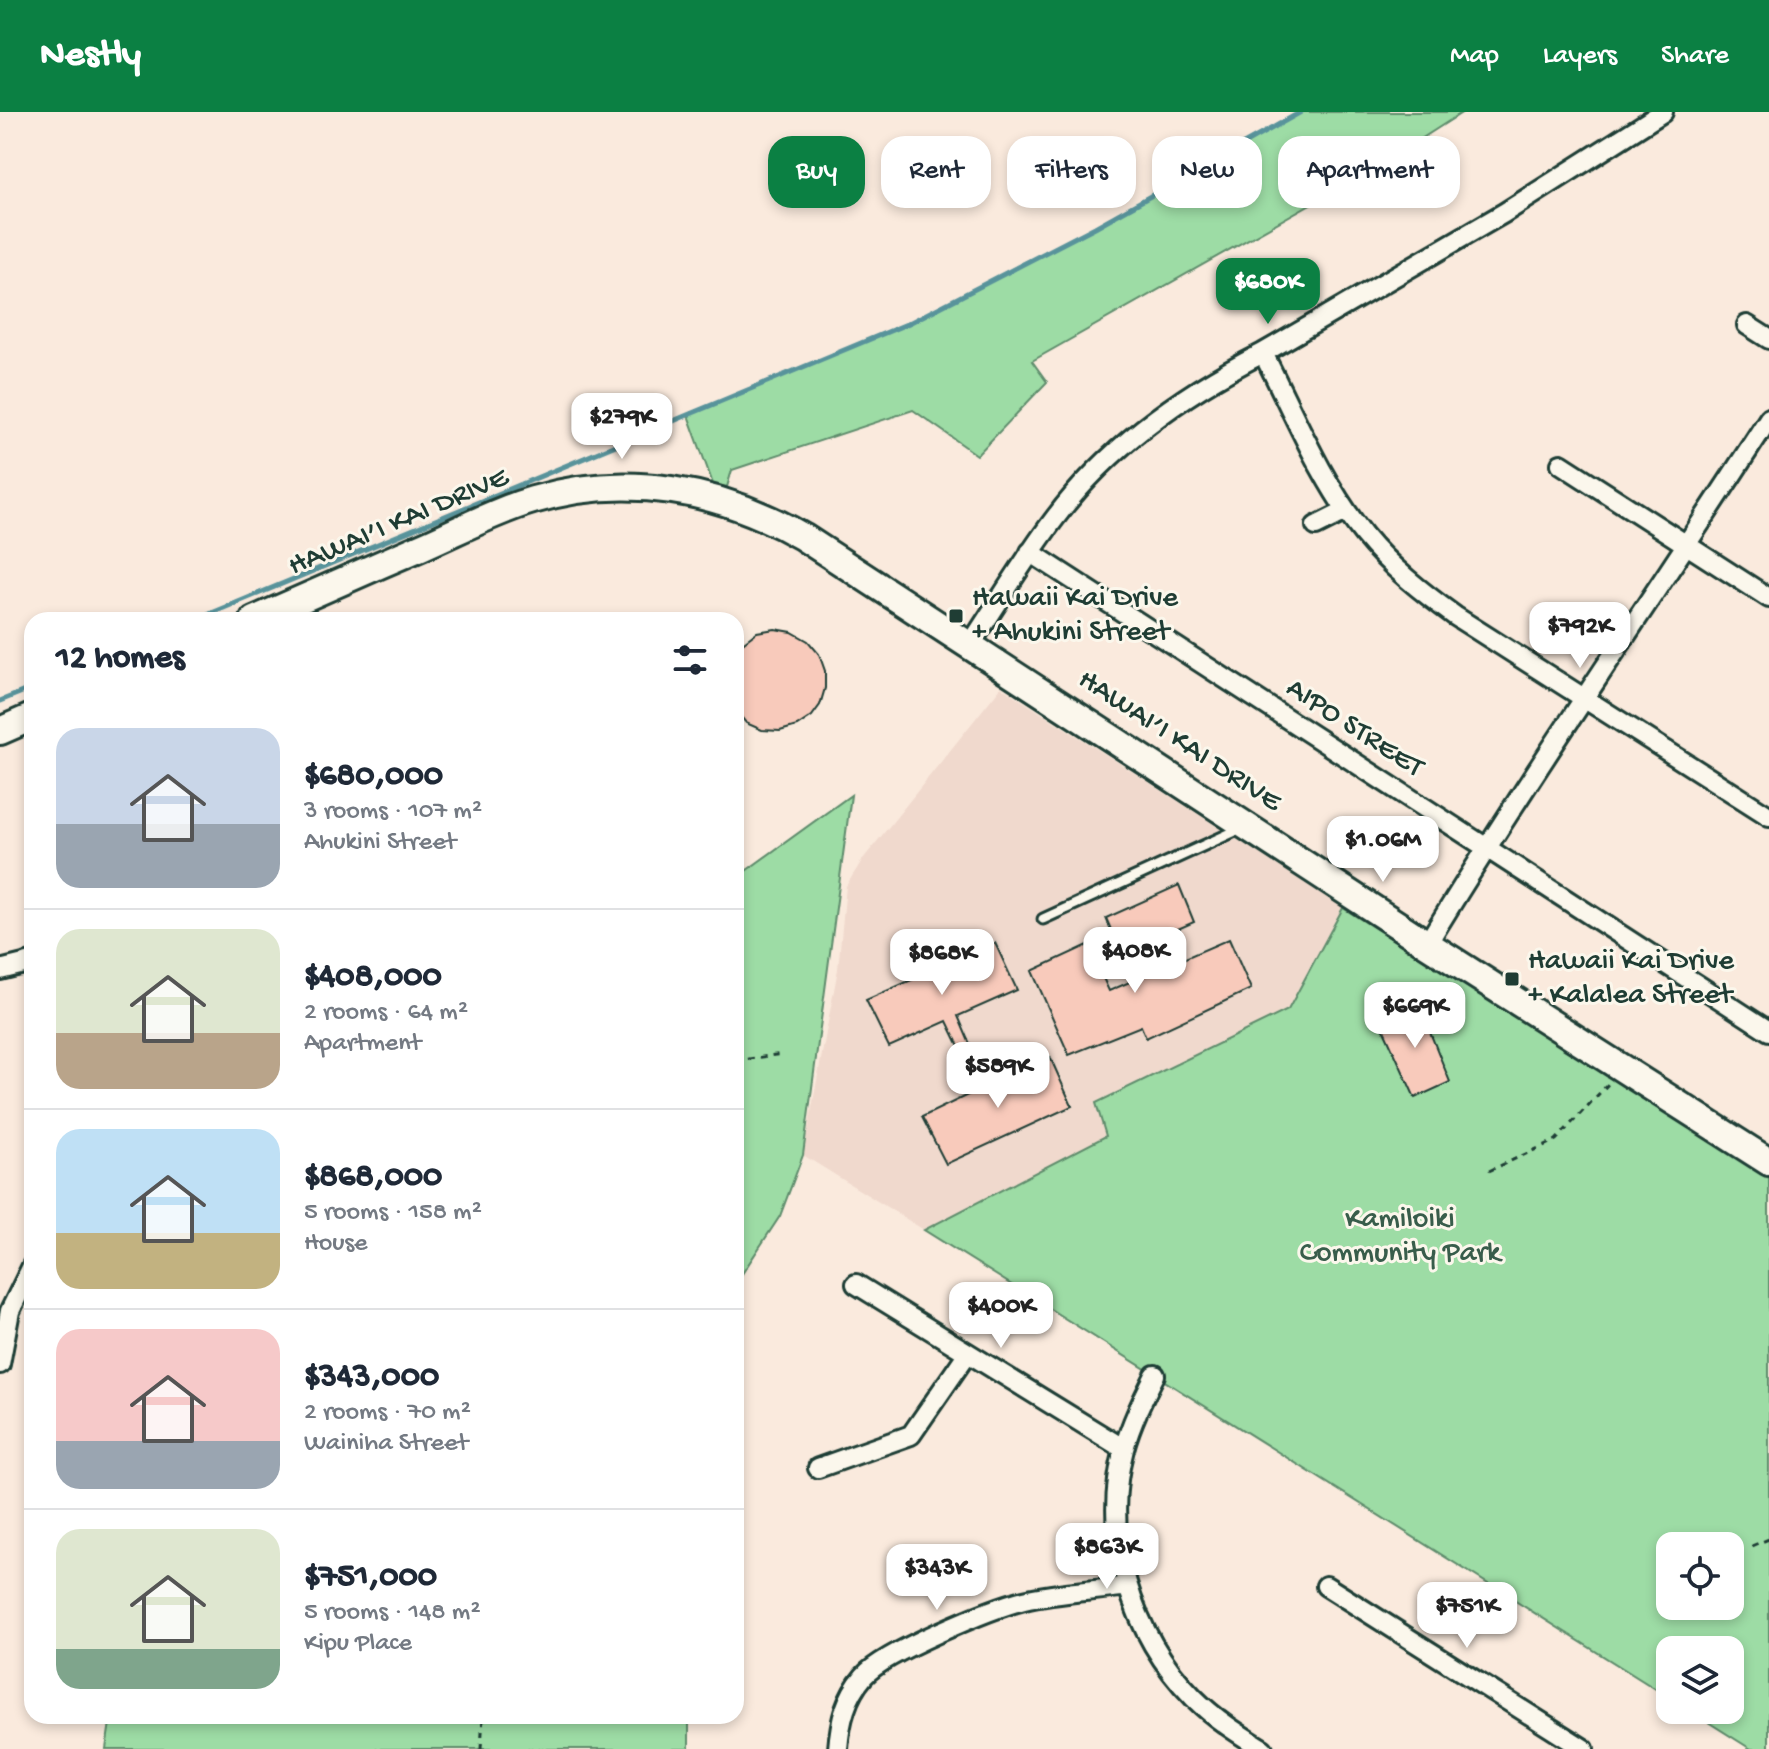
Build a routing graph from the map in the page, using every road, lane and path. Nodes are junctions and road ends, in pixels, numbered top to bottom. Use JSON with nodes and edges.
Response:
{"nodes":[{"id":1,"x":1663,"y":112,"type":"edge"},
{"id":2,"x":1747,"y":325,"type":"dead end"},
{"id":3,"x":1769,"y":339,"type":"edge"},
{"id":4,"x":1263,"y":353,"type":"junction"},
{"id":5,"x":1769,"y":418,"type":"edge"},
{"id":6,"x":1561,"y":464,"type":"dead end"},
{"id":7,"x":1346,"y":511,"type":"junction"},
{"id":8,"x":1316,"y":526,"type":"dead end"},
{"id":9,"x":1688,"y":545,"type":"junction"},
{"id":10,"x":1030,"y":552,"type":"junction"},
{"id":11,"x":1769,"y":598,"type":"edge"},
{"id":12,"x":273,"y":612,"type":"edge"},
{"id":13,"x":970,"y":645,"type":"junction"},
{"id":14,"x":1586,"y":698,"type":"junction"},
{"id":15,"x":24,"y":720,"type":"edge"},
{"id":16,"x":0,"y":731,"type":"edge"},
{"id":17,"x":1769,"y":816,"type":"edge"},
{"id":18,"x":1248,"y":825,"type":"junction"},
{"id":19,"x":1485,"y":848,"type":"junction"},
{"id":20,"x":1043,"y":919,"type":"dead end"},
{"id":21,"x":1427,"y":944,"type":"junction"},
{"id":22,"x":24,"y":964,"type":"edge"},
{"id":23,"x":0,"y":970,"type":"edge"},
{"id":24,"x":1769,"y":1031,"type":"edge"},
{"id":25,"x":782,"y":1054,"type":"dead end"},
{"id":26,"x":744,"y":1060,"type":"edge"},
{"id":27,"x":1623,"y":1069,"type":"junction"},
{"id":28,"x":1769,"y":1162,"type":"edge"},
{"id":29,"x":1489,"y":1171,"type":"dead end"},
{"id":30,"x":24,"y":1282,"type":"edge"},
{"id":31,"x":856,"y":1284,"type":"dead end"},
{"id":32,"x":967,"y":1354,"type":"junction"},
{"id":33,"x":0,"y":1364,"type":"edge"},
{"id":34,"x":1155,"y":1375,"type":"dead end"},
{"id":35,"x":1124,"y":1449,"type":"junction"},
{"id":36,"x":818,"y":1468,"type":"dead end"},
{"id":37,"x":1769,"y":1539,"type":"edge"},
{"id":38,"x":1752,"y":1546,"type":"dead end"},
{"id":39,"x":1128,"y":1586,"type":"junction"},
{"id":40,"x":1326,"y":1586,"type":"dead end"},
{"id":41,"x":483,"y":1724,"type":"edge"},
{"id":42,"x":481,"y":1749,"type":"edge"},
{"id":43,"x":838,"y":1749,"type":"edge"},
{"id":44,"x":1263,"y":1749,"type":"edge"},
{"id":45,"x":1584,"y":1749,"type":"edge"}],
"edges":[{"from":1,"to":4,"type":"street"},
{"from":2,"to":3,"type":"street"},
{"from":4,"to":7,"type":"street"},
{"from":4,"to":10,"type":"street"},
{"from":5,"to":9,"type":"street"},
{"from":6,"to":9,"type":"street"},
{"from":7,"to":8,"type":"street"},
{"from":7,"to":14,"type":"street"},
{"from":9,"to":11,"type":"street"},
{"from":9,"to":14,"type":"street"},
{"from":10,"to":13,"type":"street"},
{"from":10,"to":19,"type":"street","name":"AIPO STREET"},
{"from":12,"to":13,"type":"main road","name":"HAWAI’I KAI DRIVE"},
{"from":13,"to":18,"type":"main road","name":"HAWAI’I KAI DRIVE"},
{"from":14,"to":17,"type":"street"},
{"from":14,"to":19,"type":"street"},
{"from":15,"to":16,"type":"main road"},
{"from":18,"to":20,"type":"lane"},
{"from":18,"to":21,"type":"main road","name":"HAWAI’I KAI DRIVE"},
{"from":19,"to":21,"type":"street"},
{"from":19,"to":24,"type":"street","name":"AIPO STREET"},
{"from":21,"to":27,"type":"main road","name":"HAWAI’I KAI DRIVE"},
{"from":22,"to":23,"type":"street"},
{"from":25,"to":26,"type":"path"},
{"from":27,"to":28,"type":"main road","name":"HAWAI’I KAI DRIVE"},
{"from":27,"to":29,"type":"path"},
{"from":30,"to":33,"type":"street"},
{"from":31,"to":32,"type":"street"},
{"from":32,"to":35,"type":"street"},
{"from":32,"to":36,"type":"street"},
{"from":34,"to":35,"type":"street"},
{"from":35,"to":39,"type":"street"},
{"from":37,"to":38,"type":"path"},
{"from":39,"to":43,"type":"street"},
{"from":39,"to":44,"type":"street"},
{"from":40,"to":45,"type":"street"},
{"from":41,"to":42,"type":"path"}]}
